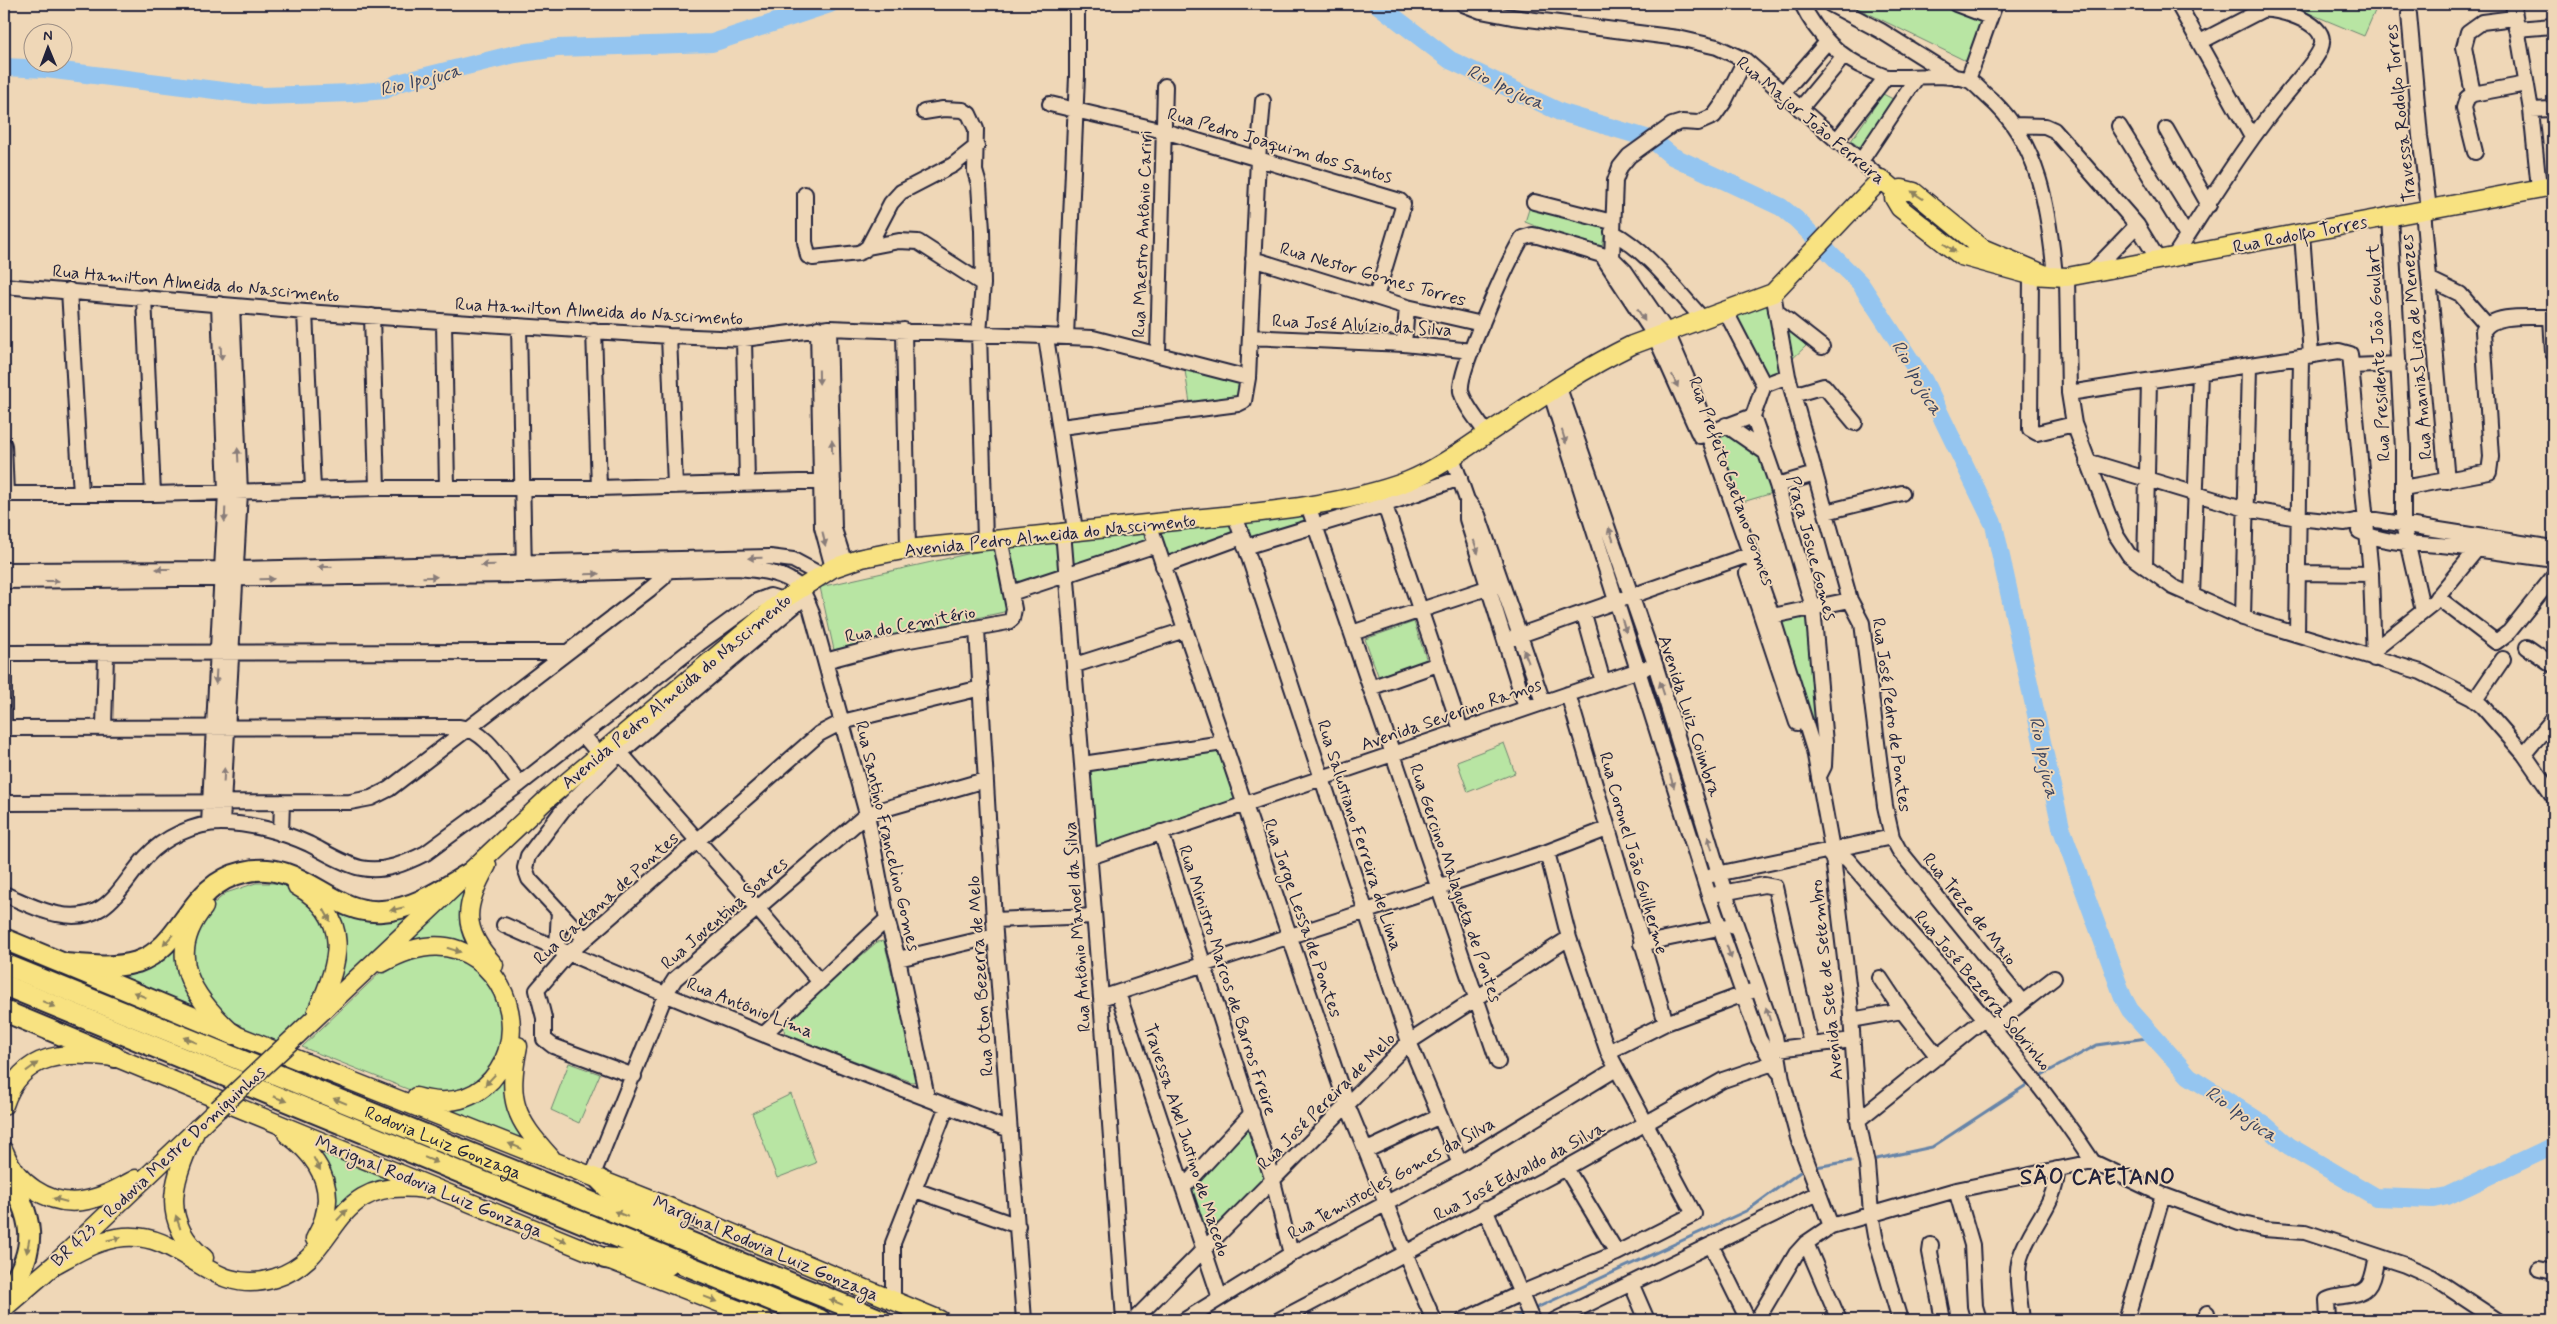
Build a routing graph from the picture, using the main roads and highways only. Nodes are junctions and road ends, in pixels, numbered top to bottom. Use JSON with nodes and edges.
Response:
{"nodes":[{"id":1,"x":1888,"y":185,"type":"junction"},
{"id":2,"x":2546,"y":187,"type":"edge"},
{"id":3,"x":1943,"y":216,"type":"junction"},
{"id":4,"x":1931,"y":234,"type":"junction"},
{"id":5,"x":2046,"y":274,"type":"junction"},
{"id":6,"x":494,"y":852,"type":"junction"},
{"id":7,"x":472,"y":872,"type":"junction"},
{"id":8,"x":4,"y":939,"type":"edge"},
{"id":9,"x":4,"y":964,"type":"edge"},
{"id":10,"x":65,"y":964,"type":"junction"},
{"id":11,"x":360,"y":975,"type":"junction"},
{"id":12,"x":4,"y":986,"type":"edge"},
{"id":13,"x":4,"y":1011,"type":"edge"},
{"id":14,"x":311,"y":1022,"type":"junction"},
{"id":15,"x":233,"y":1034,"type":"junction"},
{"id":16,"x":115,"y":1057,"type":"junction"},
{"id":17,"x":340,"y":1074,"type":"junction"},
{"id":18,"x":4,"y":1105,"type":"edge"},
{"id":19,"x":268,"y":1121,"type":"junction"},
{"id":20,"x":197,"y":1128,"type":"junction"},
{"id":21,"x":4,"y":1151,"type":"edge"},
{"id":22,"x":554,"y":1162,"type":"junction"},
{"id":23,"x":4,"y":1169,"type":"edge"},
{"id":24,"x":154,"y":1169,"type":"junction"},
{"id":25,"x":596,"y":1178,"type":"junction"},
{"id":26,"x":451,"y":1194,"type":"junction"},
{"id":27,"x":606,"y":1258,"type":"junction"},
{"id":28,"x":54,"y":1265,"type":"junction"},
{"id":29,"x":761,"y":1271,"type":"junction"},
{"id":30,"x":4,"y":1296,"type":"edge"},
{"id":31,"x":4,"y":1308,"type":"edge"},
{"id":32,"x":816,"y":1319,"type":"edge"},
{"id":33,"x":764,"y":1320,"type":"edge"},
{"id":34,"x":881,"y":1320,"type":"edge"},
{"id":35,"x":940,"y":1320,"type":"edge"}],
"edges":[{"from":3,"to":1,"type":"main road","name":"Rua Major João Ferreira","one_way":true},
{"from":1,"to":4,"type":"main road","name":"Rua Major João Ferreira"},
{"from":1,"to":6,"type":"main road","name":"Avenida Pedro Almeida do Nascimento"},
{"from":2,"to":5,"type":"main road","name":"Rua Rodolfo Torres"},
{"from":3,"to":4,"type":"main road"},
{"from":3,"to":5,"type":"main road","name":"Rua Major João Ferreira"},
{"from":4,"to":5,"type":"main road","name":"Rua Major João Ferreira","one_way":true},
{"from":6,"to":7,"type":"main road"},
{"from":6,"to":22,"type":"main road"},
{"from":7,"to":10,"type":"highway","one_way":true},
{"from":7,"to":11,"type":"main road"},
{"from":8,"to":10,"type":"highway"},
{"from":29,"to":9,"type":"highway","name":"Rodovia Luiz Gonzaga","one_way":true},
{"from":15,"to":10,"type":"highway","one_way":true},
{"from":11,"to":14,"type":"main road","name":"BR 423 - Rodovia Mestre Domiguinhos"},
{"from":11,"to":17,"type":"main road","one_way":true},
{"from":12,"to":32,"type":"highway","name":"Rodovia Luiz Gonzaga","one_way":true},
{"from":13,"to":16,"type":"highway"},
{"from":15,"to":14,"type":"main road","one_way":true},
{"from":14,"to":20,"type":"main road","name":"BR 423 - Rodovia Mestre Domiguinhos","bridge":true},
{"from":15,"to":17,"type":"main road"},
{"from":18,"to":16,"type":"main road","name":"Marignal Rodovia Luiz Gonzaga","one_way":true},
{"from":16,"to":19,"type":"main road","name":"Marignal Rodovia Luiz Gonzaga"},
{"from":22,"to":17,"type":"main road","one_way":true},
{"from":19,"to":20,"type":"main road","one_way":true},
{"from":19,"to":26,"type":"main road","name":"Marignal Rodovia Luiz Gonzaga"},
{"from":20,"to":24,"type":"main road","name":"BR 423 - Rodovia Mestre Domiguinhos"},
{"from":24,"to":21,"type":"main road","one_way":true},
{"from":22,"to":25,"type":"main road"},
{"from":23,"to":30,"type":"highway","one_way":true},
{"from":24,"to":28,"type":"main road","name":"BR 423 - Rodovia Mestre Domiguinhos"},
{"from":25,"to":29,"type":"highway"},
{"from":25,"to":35,"type":"main road","name":"Marginal Rodovia Luiz Gonzaga"},
{"from":26,"to":27,"type":"main road","name":"Marignal Rodovia Luiz Gonzaga","one_way":true},
{"from":28,"to":26,"type":"main road","one_way":true},
{"from":27,"to":32,"type":"highway"},
{"from":27,"to":33,"type":"main road","name":"Marignal Rodovia Luiz Gonzaga","one_way":true},
{"from":28,"to":31,"type":"main road","name":"BR 423 - Rodovia Mestre Domiguinhos"},
{"from":34,"to":29,"type":"highway","name":"Rodovia Luiz Gonzaga","one_way":true}]}
